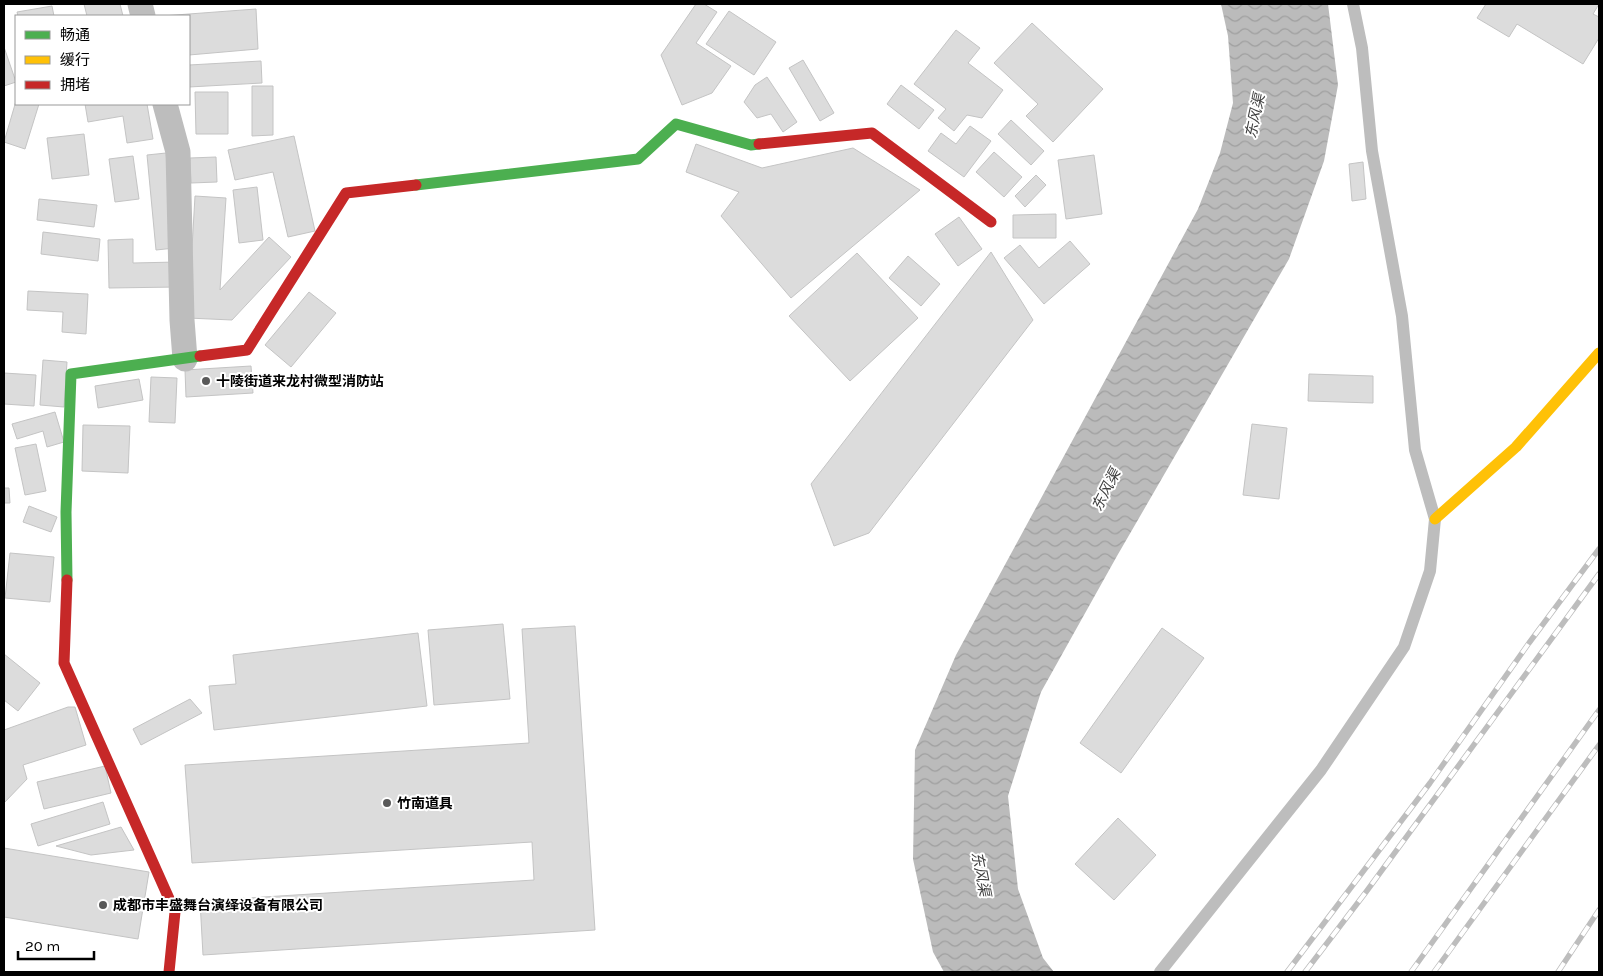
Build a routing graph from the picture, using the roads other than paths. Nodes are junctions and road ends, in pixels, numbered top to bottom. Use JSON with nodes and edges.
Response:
{"nodes":[{"id":1,"x":1353,"y":4,"type":"edge"},
{"id":2,"x":165,"y":105,"type":"edge"},
{"id":3,"x":991,"y":222,"type":"dead end"},
{"id":4,"x":1599,"y":353,"type":"edge"},
{"id":5,"x":185,"y":359,"type":"junction"},
{"id":6,"x":1435,"y":518,"type":"junction"},
{"id":7,"x":169,"y":972,"type":"edge"},
{"id":8,"x":1160,"y":972,"type":"edge"}],
"edges":[{"from":1,"to":6,"type":"lane"},
{"from":2,"to":5,"type":"street"},
{"from":3,"to":5,"type":"street"},
{"from":4,"to":6,"type":"street"},
{"from":5,"to":7,"type":"street"},
{"from":6,"to":8,"type":"lane"}]}
